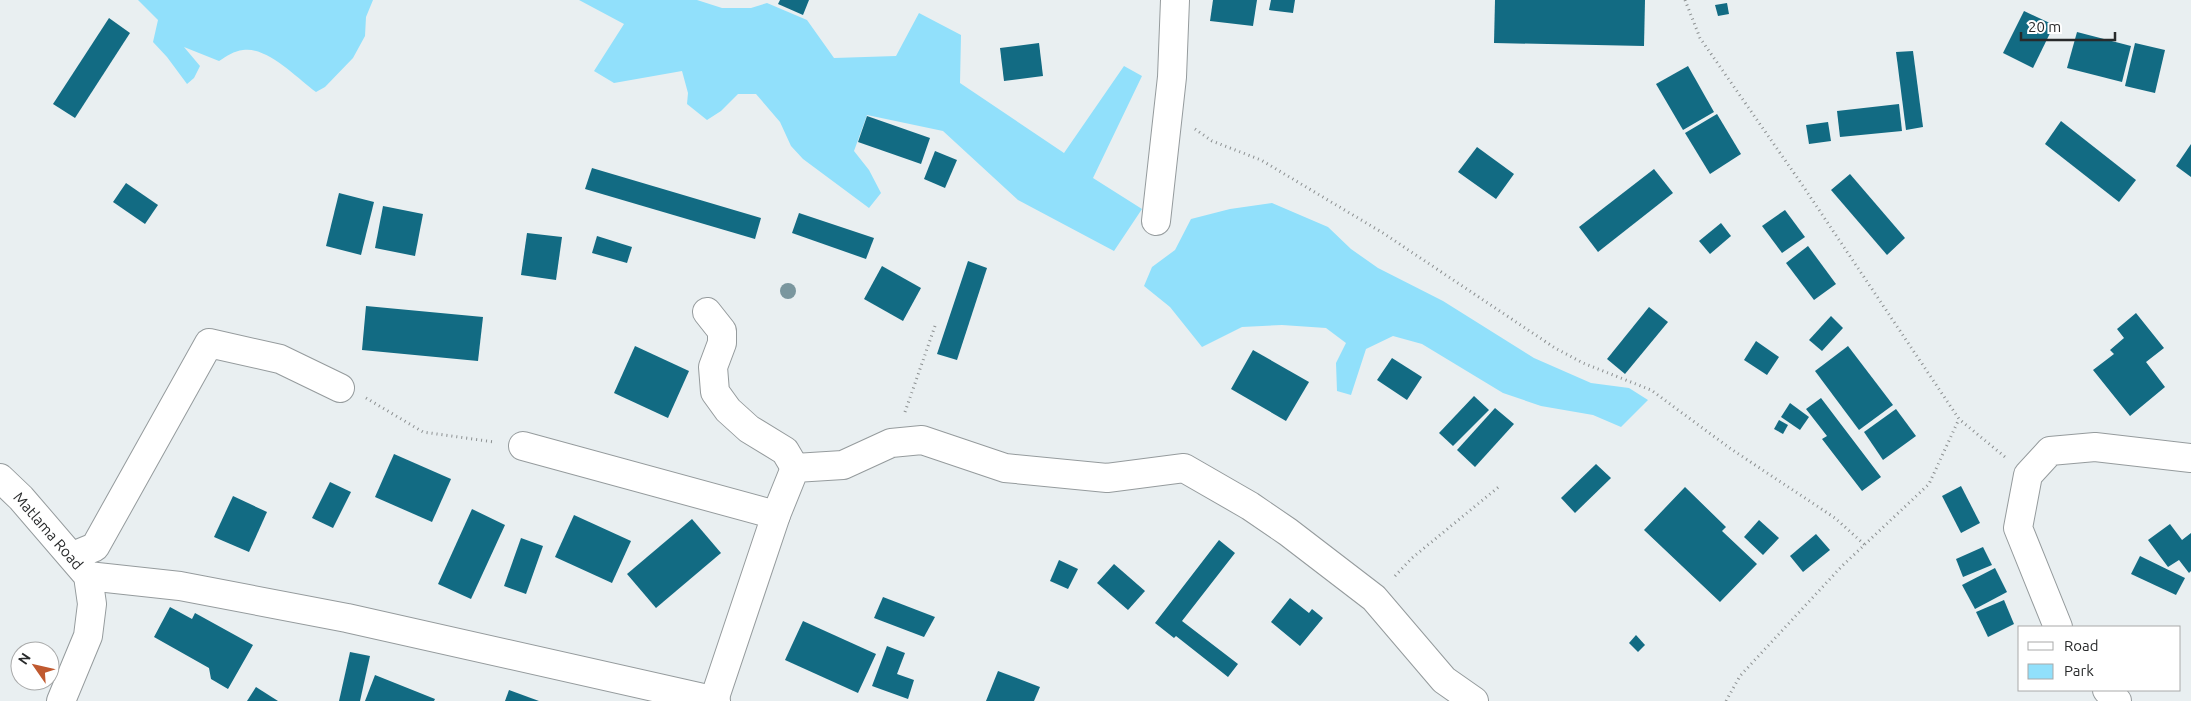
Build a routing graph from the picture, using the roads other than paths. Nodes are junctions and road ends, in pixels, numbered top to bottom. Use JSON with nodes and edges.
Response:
{"nodes":[{"id":1,"x":1175,"y":0,"type":"edge"},
{"id":2,"x":1156,"y":221,"type":"dead end"},
{"id":3,"x":707,"y":312,"type":"dead end"},
{"id":4,"x":340,"y":388,"type":"road end"},
{"id":5,"x":523,"y":446,"type":"road end"},
{"id":6,"x":2191,"y":458,"type":"edge"},
{"id":7,"x":795,"y":468,"type":"junction"},
{"id":8,"x":0,"y":478,"type":"edge"},
{"id":9,"x":776,"y":515,"type":"junction"},
{"id":10,"x":80,"y":566,"type":"junction"},
{"id":11,"x":2058,"y":626,"type":"edge"},
{"id":12,"x":2108,"y":691,"type":"edge"},
{"id":13,"x":61,"y":701,"type":"edge"},
{"id":14,"x":715,"y":701,"type":"edge"},
{"id":15,"x":1474,"y":701,"type":"edge"},
{"id":16,"x":2117,"y":701,"type":"edge"}],
"edges":[{"from":1,"to":2,"type":"street"},
{"from":3,"to":7,"type":"street"},
{"from":4,"to":10,"type":"street"},
{"from":5,"to":9,"type":"street"},
{"from":6,"to":11,"type":"street"},
{"from":7,"to":9,"type":"street"},
{"from":7,"to":15,"type":"street"},
{"from":8,"to":10,"type":"street","name":"Matlama Road"},
{"from":9,"to":14,"type":"street"},
{"from":10,"to":13,"type":"street","name":"Matlama Road"},
{"from":10,"to":14,"type":"street"},
{"from":12,"to":16,"type":"street"}]}
